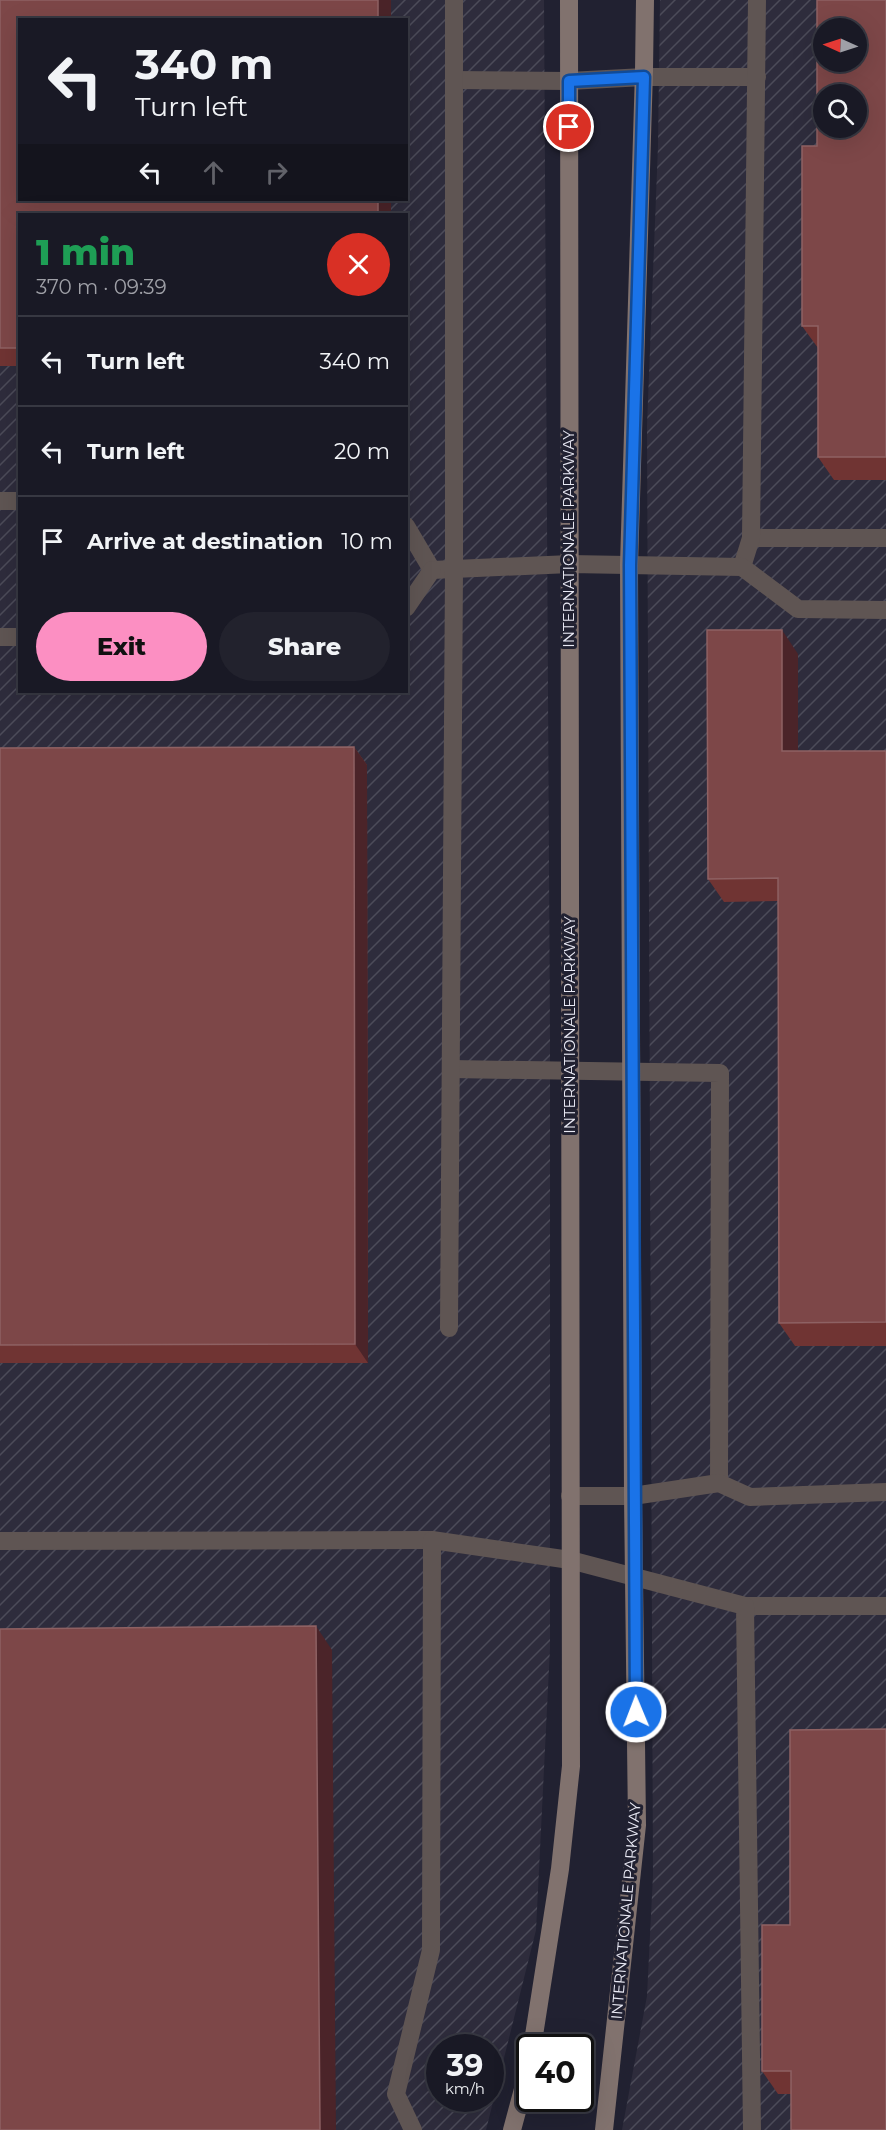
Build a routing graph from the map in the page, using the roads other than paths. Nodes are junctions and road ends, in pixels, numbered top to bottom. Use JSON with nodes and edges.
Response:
{"nodes":[{"id":1,"x":454,"y":0,"type":"edge"},
{"id":2,"x":569,"y":0,"type":"edge"},
{"id":3,"x":645,"y":0,"type":"edge"},
{"id":4,"x":757,"y":0,"type":"edge"},
{"id":5,"x":644,"y":77,"type":"junction"},
{"id":6,"x":757,"y":77,"type":"junction"},
{"id":7,"x":454,"y":80,"type":"junction"},
{"id":8,"x":569,"y":81,"type":"junction"},
{"id":9,"x":0,"y":501,"type":"edge"},
{"id":10,"x":18,"y":501,"type":"edge"},
{"id":11,"x":408,"y":529,"type":"edge"},
{"id":12,"x":751,"y":538,"type":"junction"},
{"id":13,"x":886,"y":538,"type":"edge"},
{"id":14,"x":570,"y":564,"type":"junction"},
{"id":15,"x":630,"y":565,"type":"junction"},
{"id":16,"x":742,"y":567,"type":"junction"},
{"id":17,"x":432,"y":570,"type":"junction"},
{"id":18,"x":454,"y":570,"type":"junction"},
{"id":19,"x":408,"y":605,"type":"edge"},
{"id":20,"x":886,"y":610,"type":"edge"},
{"id":21,"x":0,"y":637,"type":"edge"},
{"id":22,"x":18,"y":637,"type":"edge"},
{"id":23,"x":451,"y":1069,"type":"junction"},
{"id":24,"x":570,"y":1070,"type":"junction"},
{"id":25,"x":632,"y":1071,"type":"junction"},
{"id":26,"x":449,"y":1328,"type":"dead end"},
{"id":27,"x":719,"y":1484,"type":"junction"},
{"id":28,"x":886,"y":1492,"type":"edge"},
{"id":29,"x":570,"y":1496,"type":"junction"},
{"id":30,"x":633,"y":1497,"type":"junction"},
{"id":31,"x":432,"y":1540,"type":"junction"},
{"id":32,"x":0,"y":1541,"type":"edge"},
{"id":33,"x":570,"y":1560,"type":"junction"},
{"id":34,"x":634,"y":1577,"type":"junction"},
{"id":35,"x":745,"y":1606,"type":"junction"},
{"id":36,"x":886,"y":1606,"type":"edge"},
{"id":37,"x":534,"y":2034,"type":"edge"},
{"id":38,"x":517,"y":2112,"type":"edge"},
{"id":39,"x":413,"y":2130,"type":"edge"},
{"id":40,"x":512,"y":2130,"type":"edge"},
{"id":41,"x":604,"y":2130,"type":"edge"},
{"id":42,"x":752,"y":2130,"type":"edge"}],
"edges":[{"from":1,"to":7,"type":"lane"},
{"from":2,"to":8,"type":"street","name":"INTERNATIONALE PARKWAY"},
{"from":3,"to":5,"type":"street","name":"INTERNATIONALE PARKWAY"},
{"from":4,"to":6,"type":"lane"},
{"from":5,"to":6,"type":"lane"},
{"from":5,"to":8,"type":"lane"},
{"from":5,"to":15,"type":"street","name":"INTERNATIONALE PARKWAY"},
{"from":6,"to":12,"type":"lane"},
{"from":7,"to":8,"type":"lane"},
{"from":7,"to":18,"type":"lane"},
{"from":8,"to":14,"type":"street","name":"INTERNATIONALE PARKWAY"},
{"from":9,"to":10,"type":"lane"},
{"from":11,"to":17,"type":"lane"},
{"from":12,"to":13,"type":"lane"},
{"from":12,"to":16,"type":"lane"},
{"from":14,"to":15,"type":"lane"},
{"from":14,"to":18,"type":"lane"},
{"from":14,"to":24,"type":"street","name":"INTERNATIONALE PARKWAY"},
{"from":15,"to":16,"type":"lane"},
{"from":15,"to":25,"type":"street","name":"INTERNATIONALE PARKWAY"},
{"from":16,"to":20,"type":"lane"},
{"from":17,"to":18,"type":"lane"},
{"from":17,"to":19,"type":"lane"},
{"from":18,"to":23,"type":"lane"},
{"from":21,"to":22,"type":"lane"},
{"from":23,"to":24,"type":"lane"},
{"from":23,"to":26,"type":"lane"},
{"from":24,"to":25,"type":"lane"},
{"from":24,"to":29,"type":"street","name":"INTERNATIONALE PARKWAY"},
{"from":25,"to":27,"type":"lane"},
{"from":25,"to":30,"type":"street","name":"INTERNATIONALE PARKWAY"},
{"from":27,"to":28,"type":"lane"},
{"from":27,"to":30,"type":"lane"},
{"from":29,"to":30,"type":"lane"},
{"from":29,"to":33,"type":"street","name":"INTERNATIONALE PARKWAY"},
{"from":30,"to":34,"type":"street","name":"INTERNATIONALE PARKWAY"},
{"from":31,"to":32,"type":"lane"},
{"from":31,"to":33,"type":"lane"},
{"from":31,"to":39,"type":"lane"},
{"from":33,"to":34,"type":"lane"},
{"from":33,"to":37,"type":"street","name":"INTERNATIONALE PARKWAY"},
{"from":34,"to":35,"type":"lane"},
{"from":34,"to":41,"type":"street","name":"INTERNATIONALE PARKWAY"},
{"from":35,"to":36,"type":"lane"},
{"from":35,"to":42,"type":"lane"},
{"from":38,"to":40,"type":"street"}]}
